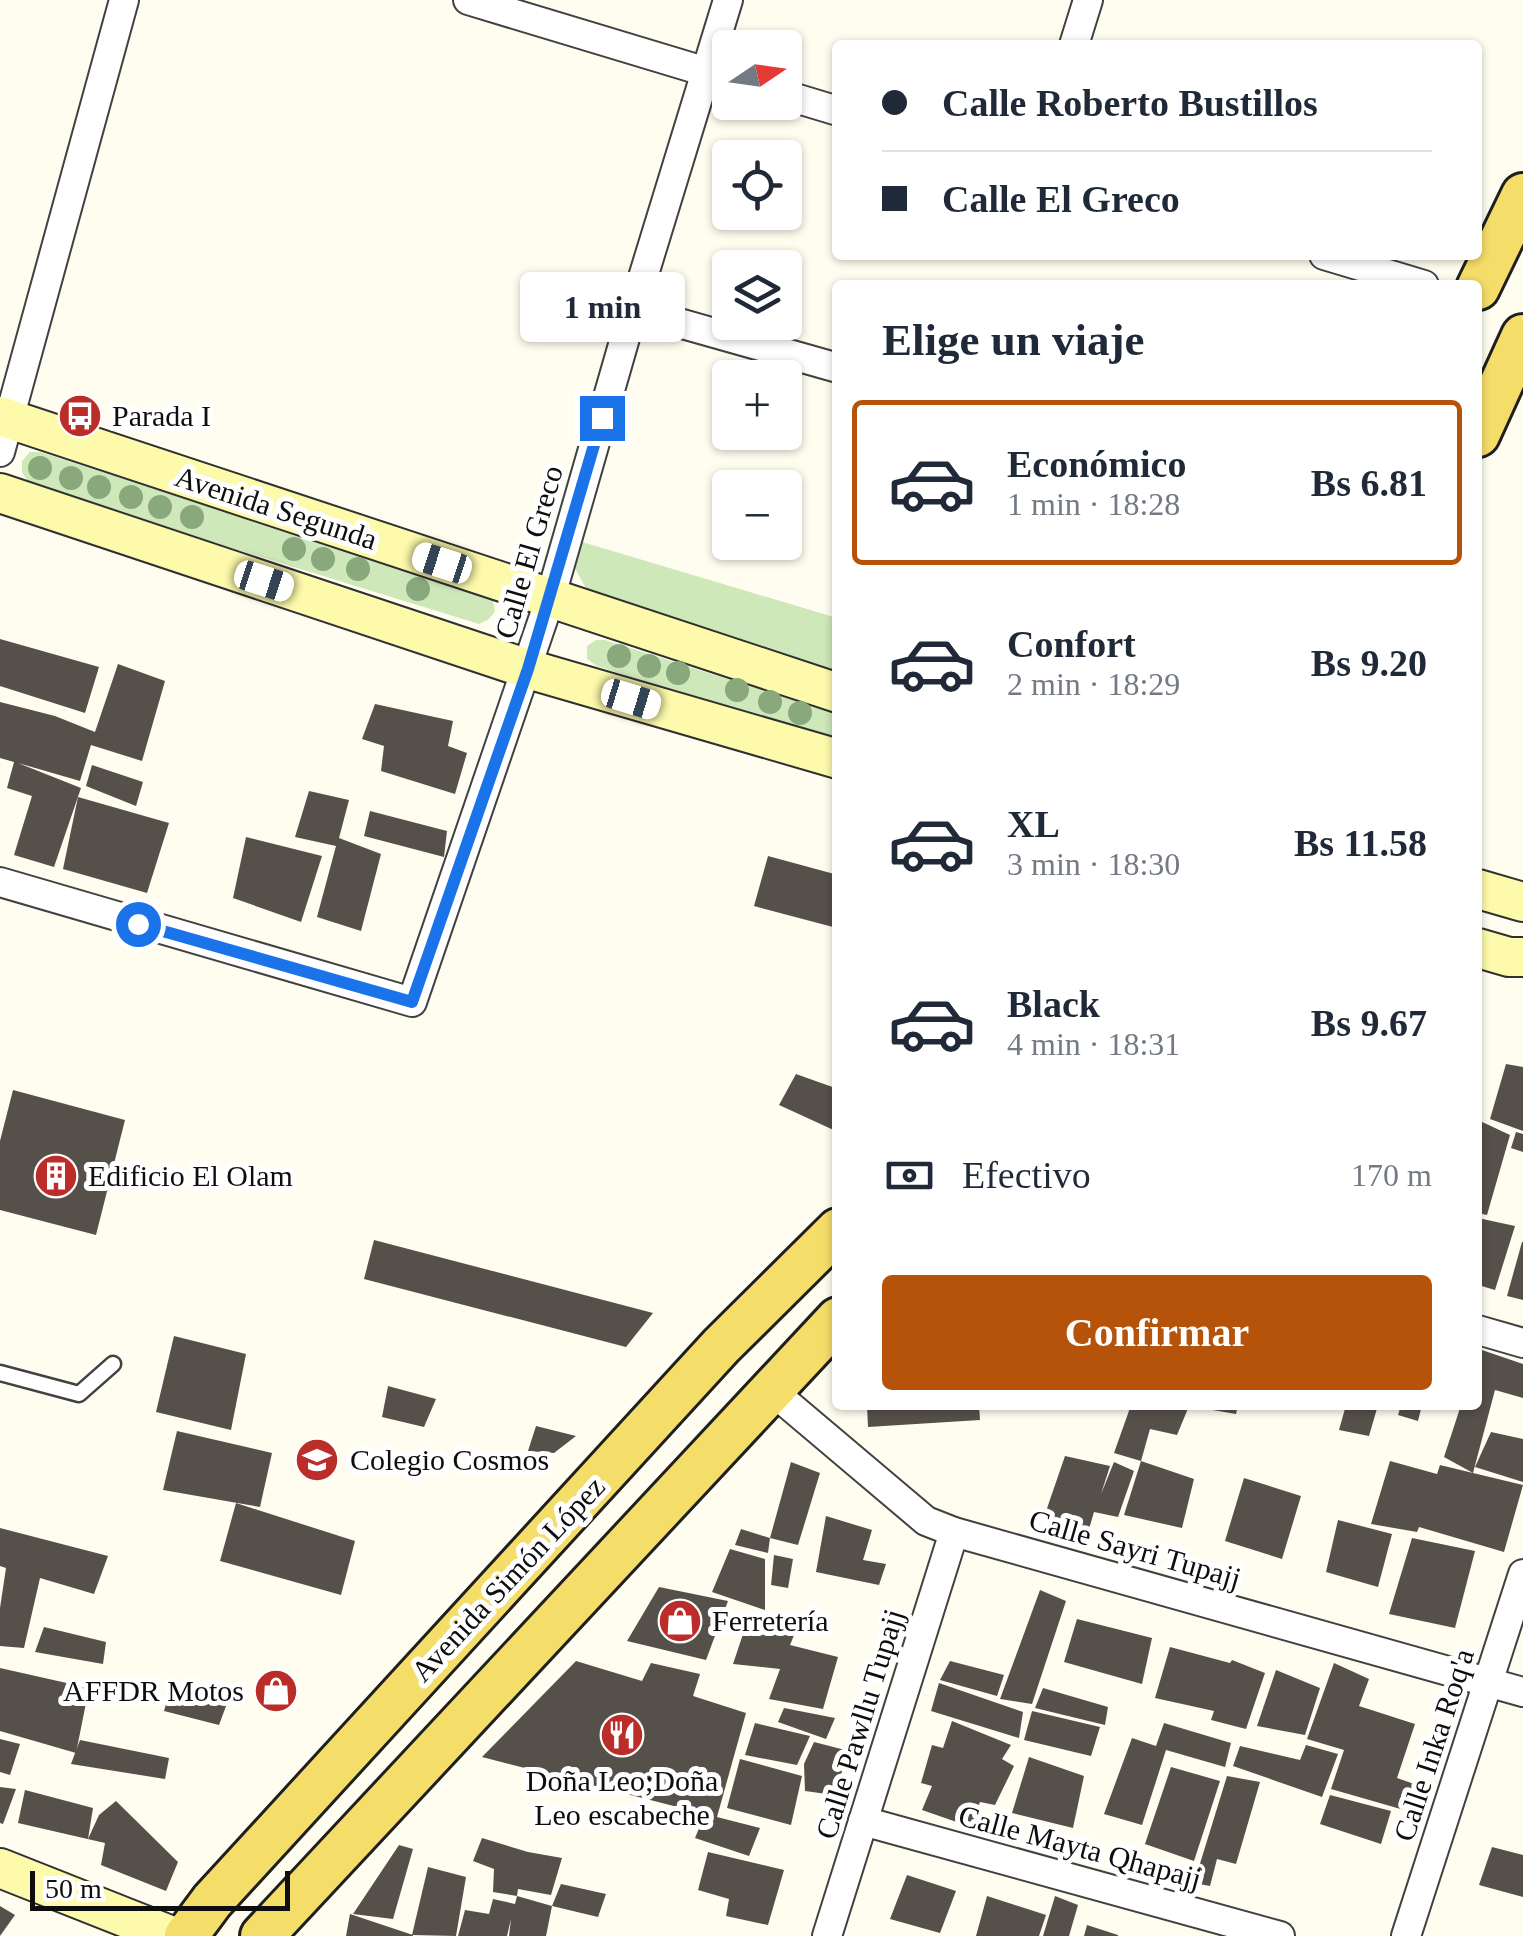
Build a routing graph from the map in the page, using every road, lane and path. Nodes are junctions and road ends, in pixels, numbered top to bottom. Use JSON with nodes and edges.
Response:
{"nodes":[{"id":1,"x":124,"y":0,"type":"edge"},
{"id":2,"x":468,"y":0,"type":"edge"},
{"id":3,"x":728,"y":0,"type":"edge"},
{"id":4,"x":1088,"y":0,"type":"edge"},
{"id":5,"x":724,"y":30,"type":"edge"},
{"id":6,"x":1076,"y":40,"type":"edge"},
{"id":7,"x":712,"y":74,"type":"edge"},
{"id":8,"x":712,"y":93,"type":"edge"},
{"id":9,"x":802,"y":100,"type":"edge"},
{"id":10,"x":832,"y":109,"type":"edge"},
{"id":11,"x":1523,"y":196,"type":"edge"},
{"id":12,"x":1341,"y":260,"type":"edge"},
{"id":13,"x":1407,"y":280,"type":"edge"},
{"id":14,"x":1482,"y":280,"type":"edge"},
{"id":15,"x":633,"y":310,"type":"junction"},
{"id":16,"x":1523,"y":336,"type":"edge"},
{"id":17,"x":832,"y":366,"type":"edge"},
{"id":18,"x":1482,"y":426,"type":"edge"},
{"id":19,"x":3,"y":429,"type":"edge"},
{"id":20,"x":0,"y":493,"type":"edge"},
{"id":21,"x":550,"y":599,"type":"junction"},
{"id":22,"x":528,"y":669,"type":"junction"},
{"id":23,"x":832,"y":691,"type":"edge"},
{"id":24,"x":832,"y":757,"type":"edge"},
{"id":25,"x":0,"y":882,"type":"edge"},
{"id":26,"x":1482,"y":890,"type":"edge"},
{"id":27,"x":1523,"y":902,"type":"edge"},
{"id":28,"x":1482,"y":949,"type":"edge"},
{"id":29,"x":1523,"y":957,"type":"edge"},
{"id":30,"x":832,"y":1236,"type":"edge"},
{"id":31,"x":832,"y":1326,"type":"edge"},
{"id":32,"x":1482,"y":1331,"type":"edge"},
{"id":33,"x":1523,"y":1344,"type":"edge"},
{"id":34,"x":113,"y":1364,"type":"dead end"},
{"id":35,"x":0,"y":1373,"type":"edge"},
{"id":36,"x":772,"y":1390,"type":"junction"},
{"id":37,"x":954,"y":1532,"type":"junction"},
{"id":38,"x":1523,"y":1574,"type":"edge"},
{"id":39,"x":1488,"y":1682,"type":"junction"},
{"id":40,"x":1523,"y":1692,"type":"edge"},
{"id":41,"x":863,"y":1822,"type":"junction"},
{"id":42,"x":0,"y":1868,"type":"edge"},
{"id":43,"x":172,"y":1936,"type":"edge"},
{"id":44,"x":186,"y":1936,"type":"edge"},
{"id":45,"x":262,"y":1936,"type":"edge"},
{"id":46,"x":827,"y":1936,"type":"edge"},
{"id":47,"x":1280,"y":1936,"type":"edge"},
{"id":48,"x":1406,"y":1936,"type":"edge"}],
"edges":[{"from":1,"to":19,"type":"street"},
{"from":2,"to":7,"type":"street"},
{"from":3,"to":5,"type":"street","name":"Calle El Greco"},
{"from":4,"to":6,"type":"street"},
{"from":8,"to":15,"type":"street","name":"Calle El Greco"},
{"from":9,"to":10,"type":"street"},
{"from":11,"to":14,"type":"main road"},
{"from":12,"to":13,"type":"street"},
{"from":15,"to":17,"type":"street"},
{"from":15,"to":21,"type":"street","name":"Calle El Greco"},
{"from":16,"to":18,"type":"main road"},
{"from":19,"to":21,"type":"main road","name":"Avenida Segunda"},
{"from":20,"to":22,"type":"main road"},
{"from":21,"to":22,"type":"street","name":"Calle El Greco"},
{"from":21,"to":23,"type":"main road","name":"Avenida Segunda"},
{"from":22,"to":24,"type":"main road"},
{"from":22,"to":25,"type":"street","name":"Calle El Greco"},
{"from":26,"to":27,"type":"main road"},
{"from":28,"to":29,"type":"main road"},
{"from":30,"to":44,"type":"main road","name":"Avenida Simón López"},
{"from":31,"to":36,"type":"main road"},
{"from":32,"to":33,"type":"street"},
{"from":34,"to":35,"type":"lane"},
{"from":36,"to":37,"type":"street","name":"Calle Sayri Tupajj"},
{"from":36,"to":45,"type":"main road"},
{"from":37,"to":39,"type":"street","name":"Calle Sayri Tupajj"},
{"from":37,"to":41,"type":"street","name":"Calle Pawllu Tupajj"},
{"from":38,"to":39,"type":"street","name":"Calle Inka Roq'a"},
{"from":39,"to":40,"type":"street","name":"Calle Sayri Tupajj"},
{"from":39,"to":48,"type":"street","name":"Calle Inka Roq'a"},
{"from":41,"to":46,"type":"street","name":"Calle Pawllu Tupajj"},
{"from":41,"to":47,"type":"street","name":"Calle Mayta Qhapajj"},
{"from":42,"to":43,"type":"main road"}]}
